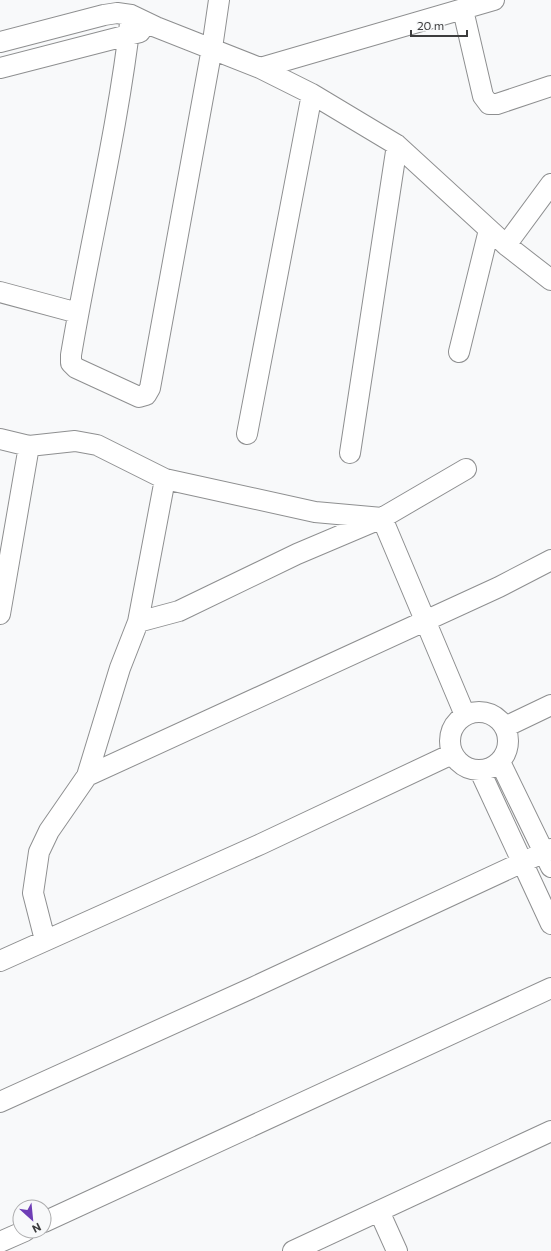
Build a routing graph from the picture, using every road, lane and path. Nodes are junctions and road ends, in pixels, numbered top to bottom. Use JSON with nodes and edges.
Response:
{"nodes":[{"id":1,"x":219,"y":0,"type":"edge"},
{"id":2,"x":494,"y":0,"type":"edge"},
{"id":3,"x":463,"y":10,"type":"junction"},
{"id":4,"x":131,"y":15,"type":"junction"},
{"id":5,"x":156,"y":27,"type":"junction"},
{"id":6,"x":128,"y":36,"type":"junction"},
{"id":7,"x":0,"y":42,"type":"edge"},
{"id":8,"x":212,"y":48,"type":"junction"},
{"id":9,"x":0,"y":68,"type":"edge"},
{"id":10,"x":260,"y":68,"type":"junction"},
{"id":11,"x":551,"y":86,"type":"edge"},
{"id":12,"x":312,"y":94,"type":"junction"},
{"id":13,"x":397,"y":145,"type":"junction"},
{"id":14,"x":551,"y":184,"type":"edge"},
{"id":15,"x":489,"y":230,"type":"junction"},
{"id":16,"x":506,"y":245,"type":"junction"},
{"id":17,"x":551,"y":280,"type":"edge"},
{"id":18,"x":0,"y":292,"type":"edge"},
{"id":19,"x":78,"y":313,"type":"junction"},
{"id":20,"x":459,"y":352,"type":"dead end"},
{"id":21,"x":247,"y":434,"type":"dead end"},
{"id":22,"x":0,"y":438,"type":"edge"},
{"id":23,"x":29,"y":446,"type":"junction"},
{"id":24,"x":350,"y":453,"type":"dead end"},
{"id":25,"x":466,"y":469,"type":"dead end"},
{"id":26,"x":165,"y":479,"type":"junction"},
{"id":27,"x":382,"y":518,"type":"junction"},
{"id":28,"x":551,"y":560,"type":"edge"},
{"id":29,"x":4,"y":575,"type":"edge"},
{"id":30,"x":0,"y":614,"type":"edge"},
{"id":31,"x":425,"y":621,"type":"junction"},
{"id":32,"x":138,"y":622,"type":"junction"},
{"id":33,"x":551,"y":705,"type":"edge"},
{"id":34,"x":465,"y":715,"type":"junction"},
{"id":35,"x":505,"y":727,"type":"junction"},
{"id":36,"x":452,"y":754,"type":"junction"},
{"id":37,"x":500,"y":762,"type":"junction"},
{"id":38,"x":480,"y":771,"type":"junction"},
{"id":39,"x":86,"y":776,"type":"junction"},
{"id":40,"x":549,"y":856,"type":"edge"},
{"id":41,"x":522,"y":862,"type":"junction"},
{"id":42,"x":551,"y":924,"type":"edge"},
{"id":43,"x":45,"y":940,"type":"junction"},
{"id":44,"x":0,"y":961,"type":"edge"},
{"id":45,"x":551,"y":988,"type":"edge"},
{"id":46,"x":0,"y":1102,"type":"edge"},
{"id":47,"x":551,"y":1131,"type":"edge"},
{"id":48,"x":379,"y":1211,"type":"junction"},
{"id":49,"x":52,"y":1218,"type":"edge"},
{"id":50,"x":12,"y":1237,"type":"edge"},
{"id":51,"x":0,"y":1242,"type":"edge"},
{"id":52,"x":293,"y":1251,"type":"edge"},
{"id":53,"x":397,"y":1251,"type":"edge"}],
"edges":[{"from":1,"to":8,"type":"street"},
{"from":2,"to":3,"type":"street"},
{"from":3,"to":10,"type":"street"},
{"from":3,"to":11,"type":"street"},
{"from":4,"to":5,"type":"street"},
{"from":4,"to":6,"type":"street"},
{"from":4,"to":7,"type":"street"},
{"from":5,"to":6,"type":"street"},
{"from":5,"to":8,"type":"street"},
{"from":6,"to":9,"type":"street"},
{"from":6,"to":19,"type":"street"},
{"from":8,"to":10,"type":"street"},
{"from":8,"to":19,"type":"street"},
{"from":10,"to":12,"type":"street"},
{"from":12,"to":13,"type":"street"},
{"from":12,"to":21,"type":"street"},
{"from":13,"to":15,"type":"street"},
{"from":13,"to":24,"type":"street"},
{"from":14,"to":16,"type":"street"},
{"from":15,"to":16,"type":"street"},
{"from":15,"to":20,"type":"street"},
{"from":16,"to":17,"type":"street"},
{"from":18,"to":19,"type":"street"},
{"from":22,"to":23,"type":"street"},
{"from":23,"to":26,"type":"street"},
{"from":23,"to":29,"type":"street"},
{"from":25,"to":27,"type":"street"},
{"from":26,"to":27,"type":"street"},
{"from":26,"to":32,"type":"street"},
{"from":27,"to":31,"type":"street"},
{"from":27,"to":32,"type":"street"},
{"from":28,"to":31,"type":"street"},
{"from":29,"to":30,"type":"street"},
{"from":31,"to":34,"type":"street"},
{"from":31,"to":39,"type":"street"},
{"from":32,"to":39,"type":"street"},
{"from":33,"to":35,"type":"street"},
{"from":34,"to":35,"type":"street"},
{"from":34,"to":36,"type":"street"},
{"from":35,"to":37,"type":"street"},
{"from":36,"to":38,"type":"street"},
{"from":36,"to":43,"type":"street"},
{"from":37,"to":38,"type":"street"},
{"from":37,"to":40,"type":"street"},
{"from":38,"to":41,"type":"street"},
{"from":39,"to":43,"type":"street"},
{"from":40,"to":41,"type":"street"},
{"from":41,"to":42,"type":"street"},
{"from":41,"to":46,"type":"street"},
{"from":43,"to":44,"type":"street"},
{"from":45,"to":49,"type":"street"},
{"from":47,"to":48,"type":"street"},
{"from":48,"to":52,"type":"street"},
{"from":48,"to":53,"type":"street"},
{"from":50,"to":51,"type":"street"}]}
